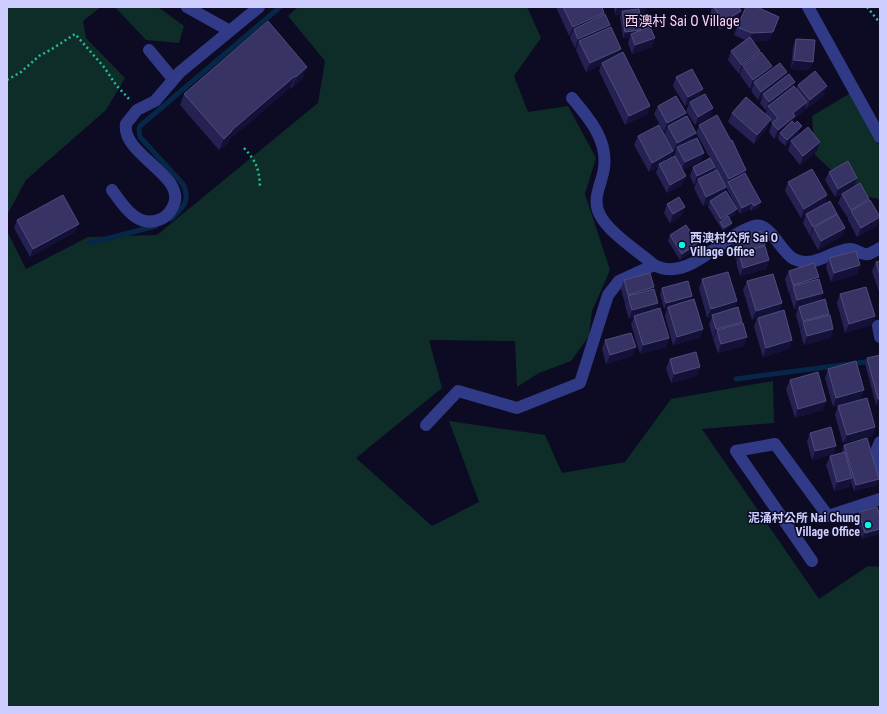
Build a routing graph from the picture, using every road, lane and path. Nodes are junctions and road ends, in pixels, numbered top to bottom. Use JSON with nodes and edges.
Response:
{"nodes":[{"id":1,"x":187,"y":7,"type":"edge"},
{"id":2,"x":259,"y":7,"type":"edge"},
{"id":3,"x":808,"y":7,"type":"edge"},
{"id":4,"x":867,"y":7,"type":"edge"},
{"id":5,"x":880,"y":23,"type":"edge"},
{"id":6,"x":230,"y":31,"type":"junction"},
{"id":7,"x":149,"y":50,"type":"dead end"},
{"id":8,"x":173,"y":79,"type":"junction"},
{"id":9,"x":7,"y":80,"type":"edge"},
{"id":10,"x":572,"y":98,"type":"dead end"},
{"id":11,"x":139,"y":110,"type":"junction"},
{"id":12,"x":880,"y":138,"type":"edge"},
{"id":13,"x":244,"y":148,"type":"dead end"},
{"id":14,"x":260,"y":186,"type":"dead end"},
{"id":15,"x":112,"y":190,"type":"dead end"},
{"id":16,"x":880,"y":248,"type":"edge"},
{"id":17,"x":654,"y":265,"type":"junction"},
{"id":18,"x":426,"y":425,"type":"dead end"},
{"id":19,"x":880,"y":442,"type":"edge"},
{"id":20,"x":880,"y":472,"type":"edge"},
{"id":21,"x":880,"y":499,"type":"edge"},
{"id":22,"x":812,"y":562,"type":"dead end"}],
"edges":[{"from":1,"to":6,"type":"street"},
{"from":2,"to":6,"type":"street"},
{"from":3,"to":12,"type":"street"},
{"from":4,"to":5,"type":"path"},
{"from":6,"to":8,"type":"street"},
{"from":7,"to":8,"type":"street"},
{"from":8,"to":11,"type":"street"},
{"from":9,"to":11,"type":"path"},
{"from":10,"to":17,"type":"street"},
{"from":11,"to":15,"type":"street"},
{"from":13,"to":14,"type":"path"},
{"from":16,"to":17,"type":"street"},
{"from":17,"to":18,"type":"street"},
{"from":19,"to":20,"type":"street"},
{"from":21,"to":22,"type":"street"}]}
